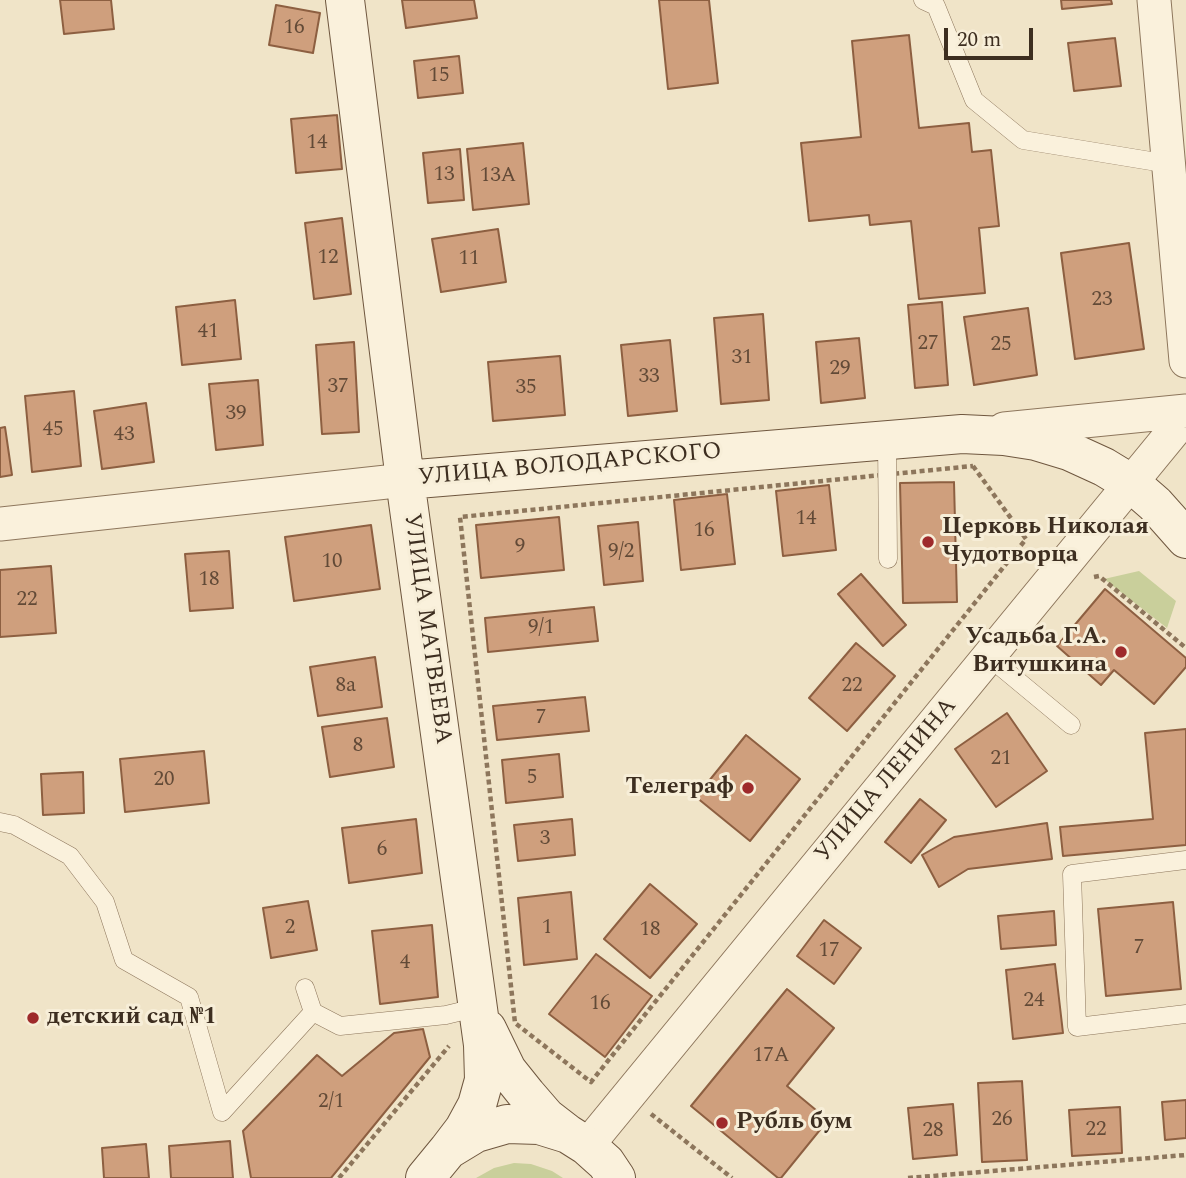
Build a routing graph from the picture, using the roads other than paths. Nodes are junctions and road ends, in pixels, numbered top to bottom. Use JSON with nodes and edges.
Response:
{"nodes":[{"id":1,"x":345,"y":0,"type":"edge"},
{"id":2,"x":923,"y":0,"type":"edge"},
{"id":3,"x":1154,"y":0,"type":"edge"},
{"id":4,"x":1169,"y":163,"type":"junction"},
{"id":5,"x":1186,"y":361,"type":"edge"},
{"id":6,"x":1186,"y":413,"type":"edge"},
{"id":7,"x":962,"y":433,"type":"junction"},
{"id":8,"x":887,"y":457,"type":"junction"},
{"id":9,"x":405,"y":480,"type":"junction"},
{"id":10,"x":1132,"y":484,"type":"junction"},
{"id":11,"x":0,"y":524,"type":"edge"},
{"id":12,"x":1186,"y":539,"type":"edge"},
{"id":13,"x":888,"y":559,"type":"dead end"},
{"id":14,"x":989,"y":657,"type":"junction"},
{"id":15,"x":1071,"y":725,"type":"dead end"},
{"id":16,"x":0,"y":822,"type":"edge"},
{"id":17,"x":1186,"y":860,"type":"edge"},
{"id":18,"x":304,"y":988,"type":"dead end"},
{"id":19,"x":462,"y":1011,"type":"junction"},
{"id":20,"x":313,"y":1012,"type":"junction"},
{"id":21,"x":1186,"y":1014,"type":"edge"},
{"id":22,"x":600,"y":1160,"type":"edge"},
{"id":23,"x":431,"y":1170,"type":"edge"}],
"edges":[{"from":1,"to":9,"type":"main road","name":"УЛИЦА МАТВЕЕВА"},
{"from":2,"to":4,"type":"lane"},
{"from":3,"to":4,"type":"street"},
{"from":4,"to":5,"type":"street"},
{"from":6,"to":7,"type":"street"},
{"from":6,"to":10,"type":"street","name":"УЛИЦА ЛЕНИНА"},
{"from":7,"to":8,"type":"main road","name":"УЛИЦА ВОЛОДАРСКОГО"},
{"from":7,"to":10,"type":"main road","name":"УЛИЦА ВОЛОДАРСКОГО"},
{"from":8,"to":9,"type":"main road","name":"УЛИЦА ВОЛОДАРСКОГО"},
{"from":8,"to":13,"type":"lane"},
{"from":9,"to":11,"type":"street","name":"УЛИЦА ВОЛОДАРСКОГО"},
{"from":9,"to":19,"type":"main road","name":"УЛИЦА МАТВЕЕВА"},
{"from":10,"to":12,"type":"main road","name":"УЛИЦА ВОЛОДАРСКОГО"},
{"from":10,"to":14,"type":"street","name":"УЛИЦА ЛЕНИНА"},
{"from":14,"to":15,"type":"lane"},
{"from":14,"to":22,"type":"street","name":"УЛИЦА ЛЕНИНА"},
{"from":16,"to":20,"type":"lane"},
{"from":17,"to":21,"type":"lane"},
{"from":18,"to":20,"type":"lane"},
{"from":19,"to":20,"type":"lane"},
{"from":19,"to":22,"type":"main road"},
{"from":19,"to":23,"type":"main road"},
{"from":22,"to":23,"type":"main road"}]}
